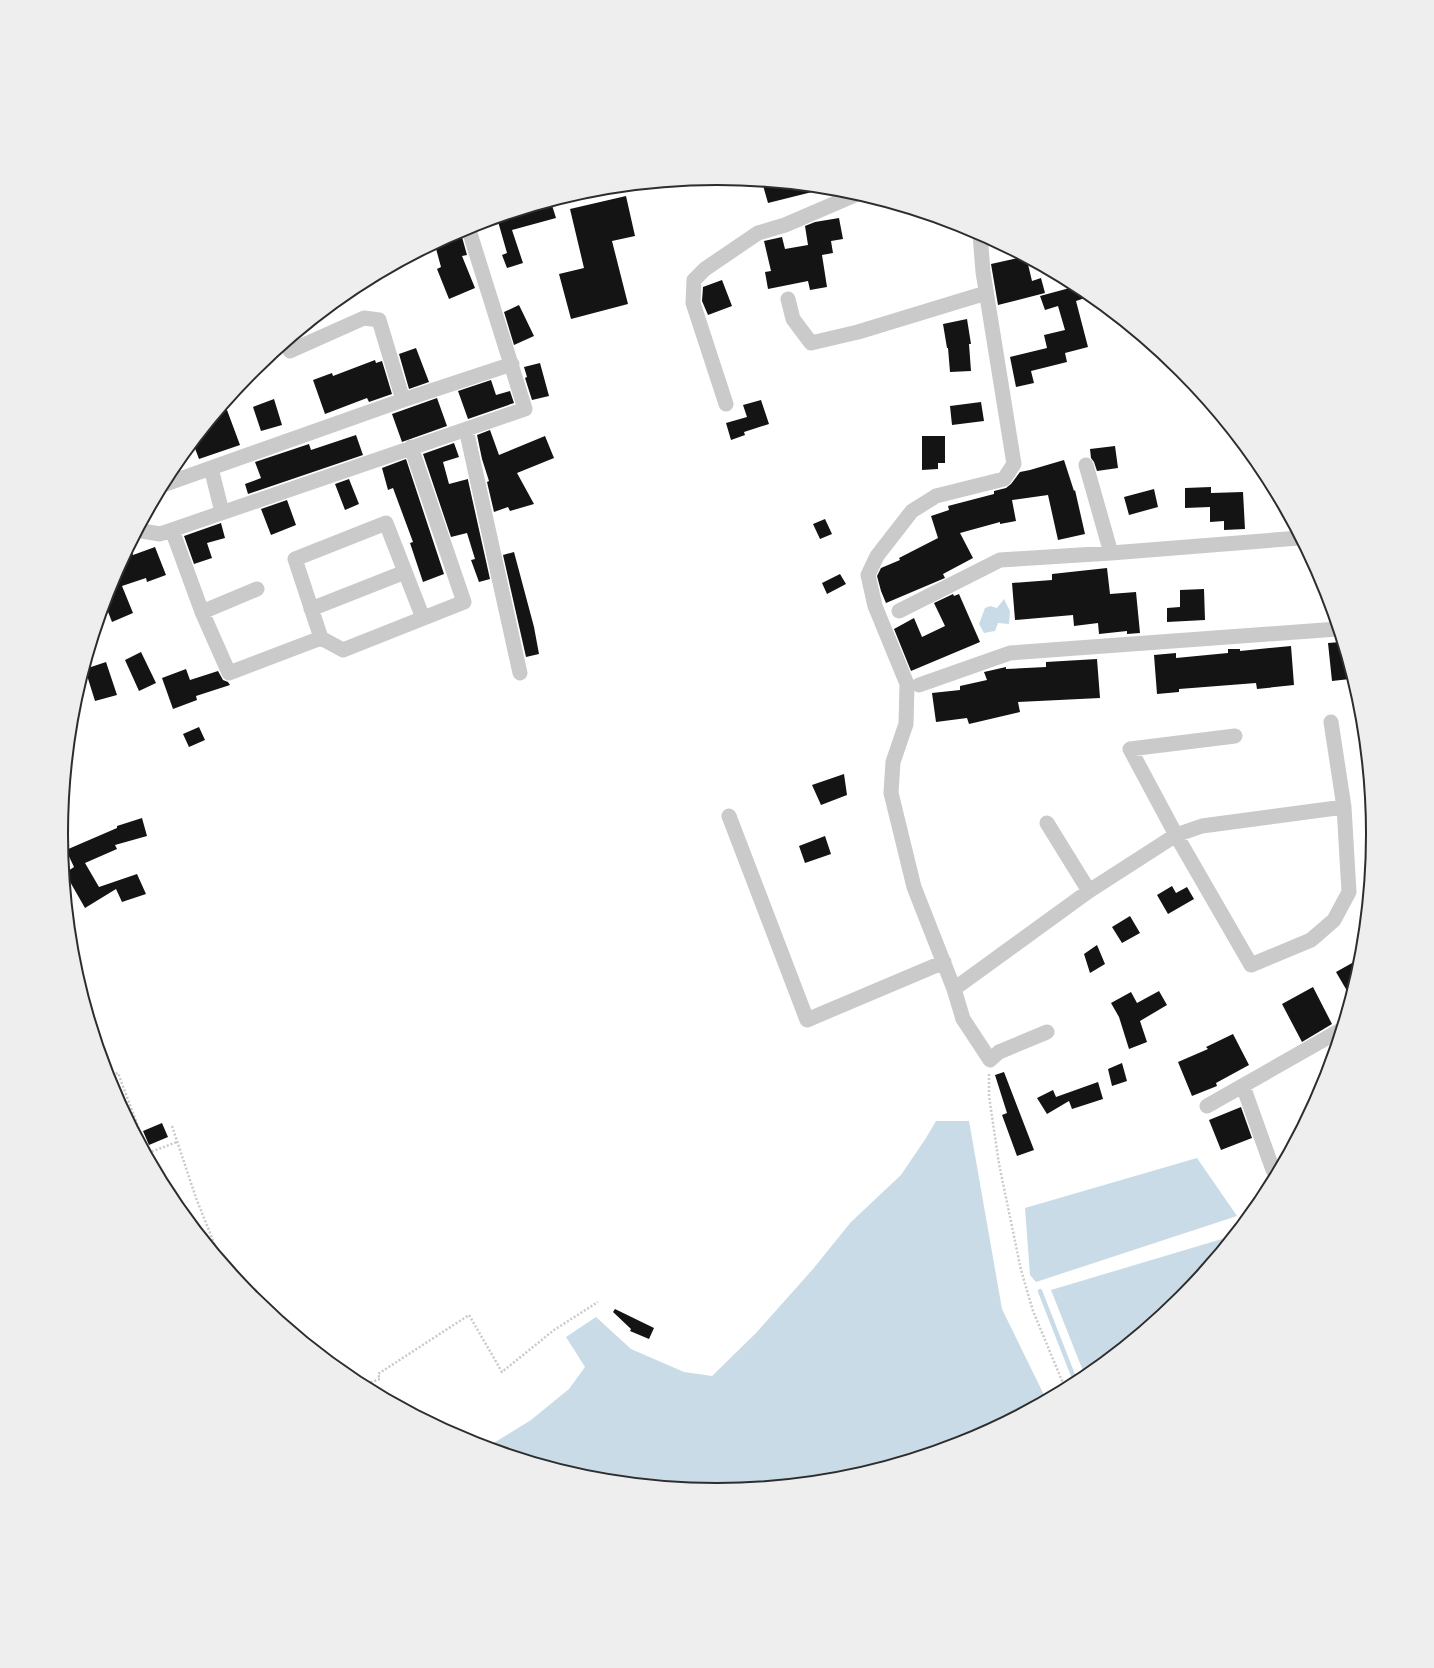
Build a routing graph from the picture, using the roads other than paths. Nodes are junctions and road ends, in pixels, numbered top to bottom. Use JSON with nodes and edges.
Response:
{"nodes":[{"id":1,"x":848,"y":198,"type":"edge"},
{"id":2,"x":470,"y":234,"type":"edge"},
{"id":3,"x":981,"y":241,"type":"edge"},
{"id":4,"x":986,"y":293,"type":"junction"},
{"id":5,"x":788,"y":299,"type":"dead end"},
{"id":6,"x":290,"y":351,"type":"dead end"},
{"id":7,"x":512,"y":364,"type":"junction"},
{"id":8,"x":403,"y":400,"type":"junction"},
{"id":9,"x":726,"y":404,"type":"dead end"},
{"id":10,"x":466,"y":428,"type":"junction"},
{"id":11,"x":411,"y":448,"type":"junction"},
{"id":12,"x":1086,"y":465,"type":"dead end"},
{"id":13,"x":211,"y":468,"type":"junction"},
{"id":14,"x":172,"y":482,"type":"edge"},
{"id":15,"x":222,"y":512,"type":"junction"},
{"id":16,"x":172,"y":530,"type":"junction"},
{"id":17,"x":143,"y":531,"type":"edge"},
{"id":18,"x":1294,"y":538,"type":"edge"},
{"id":19,"x":1111,"y":553,"type":"junction"},
{"id":20,"x":405,"y":572,"type":"junction"},
{"id":21,"x":257,"y":589,"type":"dead end"},
{"id":22,"x":311,"y":609,"type":"junction"},
{"id":23,"x":899,"y":611,"type":"dead end"},
{"id":24,"x":202,"y":612,"type":"junction"},
{"id":25,"x":423,"y":618,"type":"junction"},
{"id":26,"x":1333,"y":629,"type":"edge"},
{"id":27,"x":321,"y":638,"type":"junction"},
{"id":28,"x":520,"y":672,"type":"dead end"},
{"id":29,"x":919,"y":685,"type":"dead end"},
{"id":30,"x":1331,"y":722,"type":"dead end"},
{"id":31,"x":1235,"y":736,"type":"dead end"},
{"id":32,"x":1344,"y":807,"type":"junction"},
{"id":33,"x":729,"y":816,"type":"dead end"},
{"id":34,"x":1047,"y":823,"type":"dead end"},
{"id":35,"x":1176,"y":835,"type":"junction"},
{"id":36,"x":1089,"y":891,"type":"junction"},
{"id":37,"x":944,"y":962,"type":"junction"},
{"id":38,"x":954,"y":989,"type":"junction"},
{"id":39,"x":1047,"y":1032,"type":"dead end"},
{"id":40,"x":1335,"y":1033,"type":"edge"},
{"id":41,"x":1243,"y":1086,"type":"junction"},
{"id":42,"x":1207,"y":1106,"type":"dead end"},
{"id":43,"x":1273,"y":1169,"type":"edge"}],
"edges":[{"from":1,"to":9,"type":"street"},
{"from":2,"to":7,"type":"street"},
{"from":3,"to":4,"type":"street"},
{"from":4,"to":5,"type":"street"},
{"from":4,"to":37,"type":"street"},
{"from":6,"to":8,"type":"street"},
{"from":7,"to":8,"type":"street"},
{"from":7,"to":10,"type":"street"},
{"from":8,"to":13,"type":"street"},
{"from":10,"to":11,"type":"street"},
{"from":10,"to":28,"type":"street"},
{"from":11,"to":15,"type":"street"},
{"from":11,"to":25,"type":"street"},
{"from":12,"to":19,"type":"street"},
{"from":13,"to":14,"type":"street"},
{"from":13,"to":15,"type":"street"},
{"from":15,"to":16,"type":"street"},
{"from":16,"to":17,"type":"street"},
{"from":16,"to":24,"type":"street"},
{"from":18,"to":19,"type":"street"},
{"from":19,"to":23,"type":"street"},
{"from":20,"to":22,"type":"street"},
{"from":20,"to":22,"type":"street"},
{"from":20,"to":25,"type":"street"},
{"from":21,"to":24,"type":"street"},
{"from":22,"to":27,"type":"street"},
{"from":24,"to":27,"type":"street"},
{"from":25,"to":27,"type":"street"},
{"from":26,"to":29,"type":"street"},
{"from":30,"to":32,"type":"street"},
{"from":31,"to":35,"type":"street"},
{"from":32,"to":35,"type":"street"},
{"from":32,"to":35,"type":"street"},
{"from":33,"to":37,"type":"street"},
{"from":34,"to":36,"type":"street"},
{"from":35,"to":36,"type":"street"},
{"from":36,"to":38,"type":"street"},
{"from":37,"to":38,"type":"street"},
{"from":38,"to":39,"type":"street"},
{"from":40,"to":41,"type":"street"},
{"from":41,"to":42,"type":"street"},
{"from":41,"to":43,"type":"street"}]}
